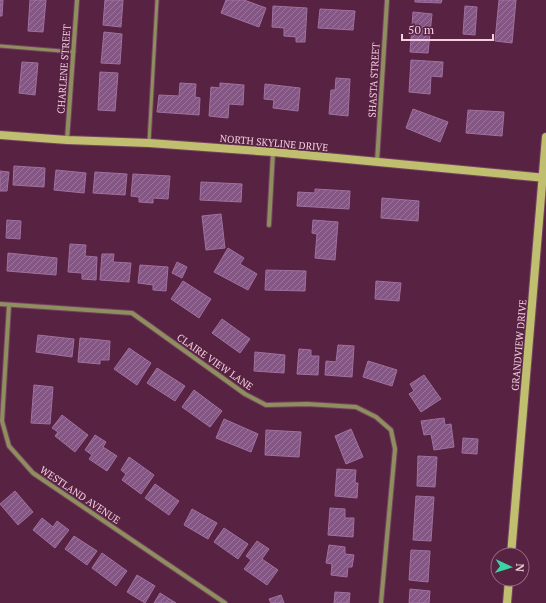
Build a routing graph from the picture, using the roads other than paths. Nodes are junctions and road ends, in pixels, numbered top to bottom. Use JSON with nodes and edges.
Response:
{"nodes":[{"id":1,"x":76,"y":0,"type":"edge"},
{"id":2,"x":157,"y":0,"type":"edge"},
{"id":3,"x":387,"y":0,"type":"edge"},
{"id":4,"x":0,"y":46,"type":"edge"},
{"id":5,"x":74,"y":52,"type":"junction"},
{"id":6,"x":0,"y":135,"type":"edge"},
{"id":7,"x":546,"y":137,"type":"edge"},
{"id":8,"x":67,"y":140,"type":"junction"},
{"id":9,"x":149,"y":143,"type":"junction"},
{"id":10,"x":273,"y":152,"type":"junction"},
{"id":11,"x":377,"y":162,"type":"junction"},
{"id":12,"x":544,"y":178,"type":"edge"},
{"id":13,"x":269,"y":225,"type":"dead end"},
{"id":14,"x":0,"y":304,"type":"edge"},
{"id":15,"x":9,"y":305,"type":"junction"},
{"id":16,"x":512,"y":547,"type":"edge"},
{"id":17,"x":508,"y":587,"type":"edge"},
{"id":18,"x":225,"y":603,"type":"edge"},
{"id":19,"x":381,"y":603,"type":"edge"},
{"id":20,"x":507,"y":603,"type":"edge"}],
"edges":[{"from":1,"to":5,"type":"street","name":"CHARLENE STREET"},
{"from":2,"to":9,"type":"lane"},
{"from":3,"to":11,"type":"street","name":"SHASTA STREET"},
{"from":4,"to":5,"type":"lane"},
{"from":5,"to":8,"type":"street","name":"CHARLENE STREET"},
{"from":6,"to":8,"type":"main road","name":"NORTH SKYLINE DRIVE"},
{"from":7,"to":12,"type":"main road","name":"GRANDVIEW DRIVE"},
{"from":8,"to":9,"type":"main road","name":"NORTH SKYLINE DRIVE"},
{"from":9,"to":10,"type":"main road","name":"NORTH SKYLINE DRIVE"},
{"from":10,"to":11,"type":"main road","name":"NORTH SKYLINE DRIVE"},
{"from":10,"to":13,"type":"street"},
{"from":11,"to":12,"type":"main road","name":"NORTH SKYLINE DRIVE"},
{"from":12,"to":16,"type":"main road","name":"GRANDVIEW DRIVE"},
{"from":14,"to":15,"type":"street","name":"CLAIRE VIEW LANE"},
{"from":15,"to":18,"type":"street","name":"WESTLAND AVENUE"},
{"from":15,"to":19,"type":"street","name":"CLAIRE VIEW LANE"},
{"from":17,"to":20,"type":"main road"}]}
